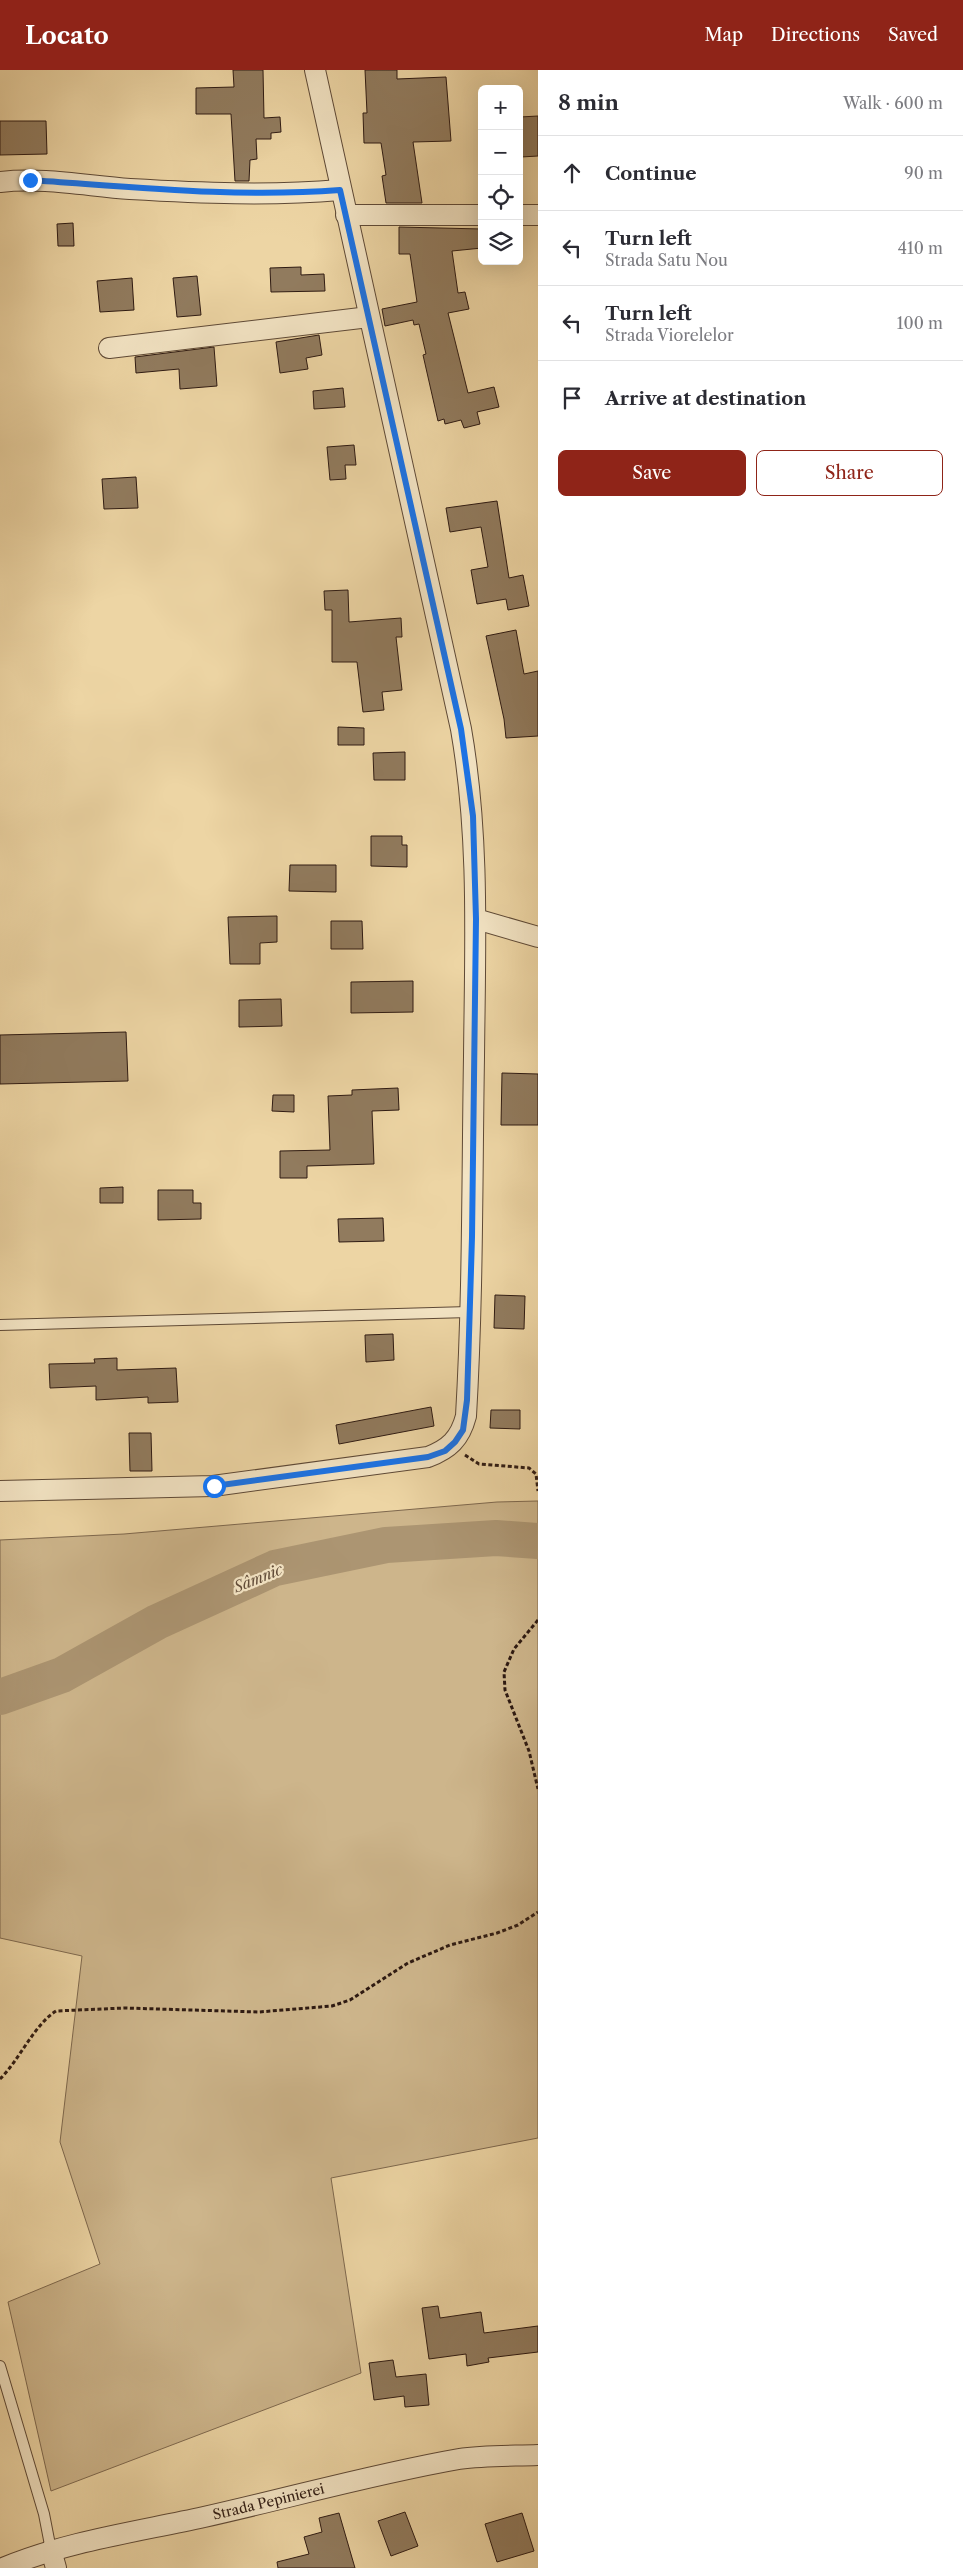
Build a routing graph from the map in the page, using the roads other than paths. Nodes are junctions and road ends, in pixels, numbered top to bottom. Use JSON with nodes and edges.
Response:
{"nodes":[{"id":1,"x":315,"y":70,"type":"edge"},
{"id":2,"x":0,"y":182,"type":"edge"},
{"id":3,"x":340,"y":190,"type":"junction"},
{"id":4,"x":346,"y":215,"type":"junction"},
{"id":5,"x":478,"y":215,"type":"edge"},
{"id":6,"x":523,"y":215,"type":"edge"},
{"id":7,"x":538,"y":215,"type":"edge"},
{"id":8,"x":369,"y":317,"type":"junction"},
{"id":9,"x":109,"y":348,"type":"dead end"},
{"id":10,"x":476,"y":919,"type":"junction"},
{"id":11,"x":538,"y":937,"type":"edge"},
{"id":12,"x":469,"y":1312,"type":"junction"},
{"id":13,"x":0,"y":1325,"type":"edge"},
{"id":14,"x":0,"y":1491,"type":"edge"},
{"id":15,"x":0,"y":2366,"type":"edge"},
{"id":16,"x":538,"y":2455,"type":"edge"},
{"id":17,"x":54,"y":2559,"type":"edge"},
{"id":18,"x":3,"y":2568,"type":"edge"}],
"edges":[{"from":1,"to":3,"type":"street"},
{"from":2,"to":3,"type":"street"},
{"from":3,"to":4,"type":"street"},
{"from":4,"to":5,"type":"street"},
{"from":4,"to":8,"type":"street"},
{"from":6,"to":7,"type":"street"},
{"from":8,"to":9,"type":"street"},
{"from":8,"to":10,"type":"street"},
{"from":10,"to":11,"type":"street"},
{"from":10,"to":12,"type":"street"},
{"from":12,"to":13,"type":"lane"},
{"from":12,"to":14,"type":"street"},
{"from":15,"to":17,"type":"lane"},
{"from":16,"to":17,"type":"street","name":"Strada Pepinierei"},
{"from":17,"to":18,"type":"street","name":"Strada Pepinierei"}]}
